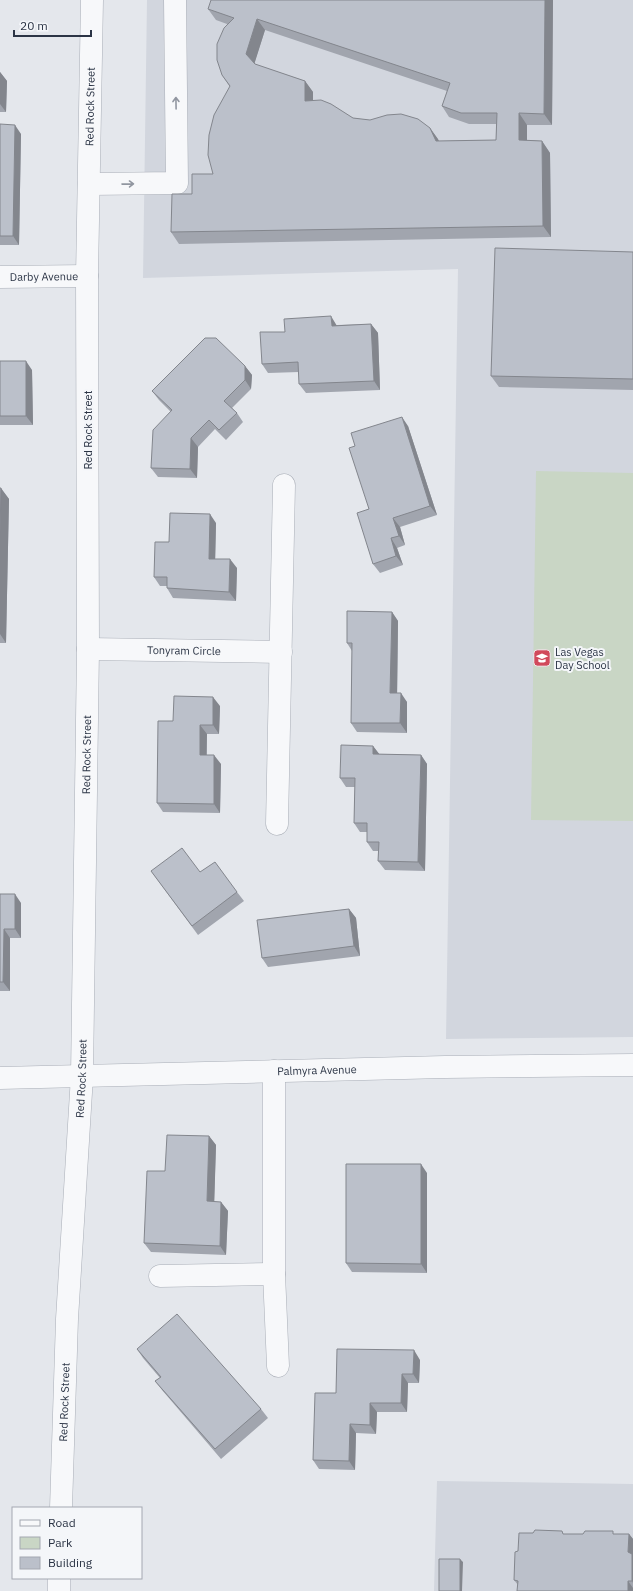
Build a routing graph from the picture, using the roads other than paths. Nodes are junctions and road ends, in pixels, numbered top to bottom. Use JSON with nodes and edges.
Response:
{"nodes":[{"id":1,"x":92,"y":0,"type":"edge"},
{"id":2,"x":175,"y":0,"type":"edge"},
{"id":3,"x":89,"y":184,"type":"junction"},
{"id":4,"x":87,"y":276,"type":"junction"},
{"id":5,"x":0,"y":277,"type":"edge"},
{"id":6,"x":284,"y":485,"type":"dead end"},
{"id":7,"x":88,"y":649,"type":"junction"},
{"id":8,"x":280,"y":652,"type":"junction"},
{"id":9,"x":277,"y":824,"type":"dead end"},
{"id":10,"x":633,"y":1065,"type":"edge"},
{"id":11,"x":274,"y":1071,"type":"junction"},
{"id":12,"x":82,"y":1076,"type":"junction"},
{"id":13,"x":0,"y":1078,"type":"edge"},
{"id":14,"x":274,"y":1274,"type":"junction"},
{"id":15,"x":160,"y":1276,"type":"dead end"},
{"id":16,"x":278,"y":1366,"type":"dead end"},
{"id":17,"x":61,"y":1507,"type":"edge"},
{"id":18,"x":59,"y":1579,"type":"edge"},
{"id":19,"x":59,"y":1591,"type":"edge"}],
"edges":[{"from":1,"to":3,"type":"street","name":"Red Rock Street"},
{"from":3,"to":2,"type":"street","one_way":true},
{"from":3,"to":4,"type":"street","name":"Red Rock Street"},
{"from":4,"to":5,"type":"street","name":"Darby Avenue"},
{"from":4,"to":7,"type":"street","name":"Red Rock Street"},
{"from":6,"to":8,"type":"street"},
{"from":7,"to":8,"type":"street","name":"Tonyram Circle"},
{"from":7,"to":12,"type":"street","name":"Red Rock Street"},
{"from":8,"to":9,"type":"street"},
{"from":10,"to":11,"type":"street","name":"Palmyra Avenue"},
{"from":11,"to":12,"type":"street","name":"Palmyra Avenue"},
{"from":11,"to":14,"type":"street"},
{"from":12,"to":13,"type":"street","name":"Palmyra Avenue"},
{"from":12,"to":17,"type":"street","name":"Red Rock Street"},
{"from":14,"to":15,"type":"street"},
{"from":14,"to":16,"type":"street"},
{"from":18,"to":19,"type":"street"}]}
